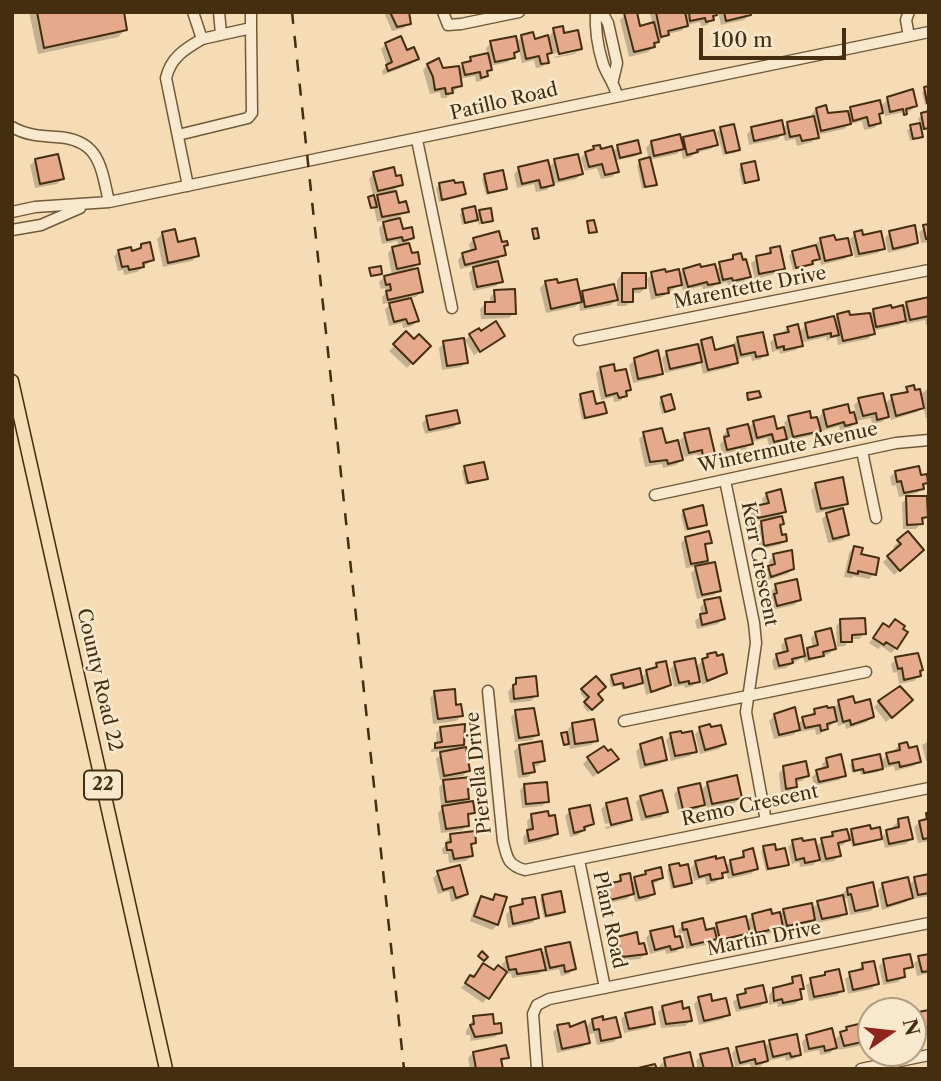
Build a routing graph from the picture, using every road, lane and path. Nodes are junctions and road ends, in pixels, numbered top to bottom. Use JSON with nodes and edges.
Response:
{"nodes":[{"id":1,"x":193,"y":12,"type":"edge"},
{"id":2,"x":219,"y":12,"type":"edge"},
{"id":3,"x":251,"y":12,"type":"edge"},
{"id":4,"x":443,"y":12,"type":"edge"},
{"id":5,"x":519,"y":12,"type":"edge"},
{"id":6,"x":596,"y":12,"type":"edge"},
{"id":7,"x":602,"y":12,"type":"edge"},
{"id":8,"x":897,"y":12,"type":"edge"},
{"id":9,"x":908,"y":16,"type":"edge"},
{"id":10,"x":251,"y":28,"type":"junction"},
{"id":11,"x":929,"y":32,"type":"edge"},
{"id":12,"x":221,"y":34,"type":"junction"},
{"id":13,"x":909,"y":36,"type":"junction"},
{"id":14,"x":202,"y":39,"type":"junction"},
{"id":15,"x":613,"y":80,"type":"junction"},
{"id":16,"x":617,"y":95,"type":"junction"},
{"id":17,"x":12,"y":127,"type":"edge"},
{"id":18,"x":178,"y":135,"type":"junction"},
{"id":19,"x":417,"y":140,"type":"junction"},
{"id":20,"x":188,"y":186,"type":"junction"},
{"id":21,"x":109,"y":202,"type":"junction"},
{"id":22,"x":86,"y":205,"type":"junction"},
{"id":23,"x":12,"y":212,"type":"edge"},
{"id":24,"x":12,"y":230,"type":"edge"},
{"id":25,"x":929,"y":270,"type":"edge"},
{"id":26,"x":452,"y":309,"type":"dead end"},
{"id":27,"x":579,"y":340,"type":"dead end"},
{"id":28,"x":12,"y":381,"type":"edge"},
{"id":29,"x":929,"y":440,"type":"edge"},
{"id":30,"x":862,"y":451,"type":"junction"},
{"id":31,"x":725,"y":480,"type":"junction"},
{"id":32,"x":655,"y":495,"type":"dead end"},
{"id":33,"x":876,"y":518,"type":"dead end"},
{"id":34,"x":866,"y":672,"type":"dead end"},
{"id":35,"x":488,"y":691,"type":"dead end"},
{"id":36,"x":748,"y":696,"type":"junction"},
{"id":37,"x":624,"y":721,"type":"dead end"},
{"id":38,"x":929,"y":788,"type":"edge"},
{"id":39,"x":766,"y":821,"type":"junction"},
{"id":40,"x":579,"y":860,"type":"junction"},
{"id":41,"x":929,"y":923,"type":"edge"},
{"id":42,"x":605,"y":988,"type":"junction"},
{"id":43,"x":929,"y":1055,"type":"edge"},
{"id":44,"x":166,"y":1069,"type":"edge"},
{"id":45,"x":537,"y":1069,"type":"edge"},
{"id":46,"x":861,"y":1069,"type":"edge"}],
"edges":[{"from":1,"to":14,"type":"street"},
{"from":2,"to":12,"type":"street"},
{"from":3,"to":10,"type":"street"},
{"from":4,"to":5,"type":"street"},
{"from":6,"to":15,"type":"street"},
{"from":7,"to":15,"type":"street"},
{"from":8,"to":9,"type":"street"},
{"from":9,"to":13,"type":"street"},
{"from":10,"to":12,"type":"street"},
{"from":10,"to":18,"type":"street"},
{"from":11,"to":13,"type":"street","name":"Patillo Road"},
{"from":12,"to":14,"type":"street"},
{"from":13,"to":16,"type":"street","name":"Patillo Road"},
{"from":14,"to":18,"type":"street"},
{"from":15,"to":16,"type":"street"},
{"from":16,"to":19,"type":"street","name":"Patillo Road"},
{"from":17,"to":21,"type":"street"},
{"from":18,"to":20,"type":"street"},
{"from":19,"to":20,"type":"street","name":"Patillo Road"},
{"from":19,"to":26,"type":"street"},
{"from":20,"to":21,"type":"street","name":"Patillo Road"},
{"from":21,"to":22,"type":"street","name":"Patillo Road"},
{"from":22,"to":23,"type":"street","name":"Patillo Road"},
{"from":22,"to":24,"type":"street","name":"Patillo Road"},
{"from":25,"to":27,"type":"street","name":"Marentette Drive"},
{"from":28,"to":44,"type":"main road","name":"County Road 22","number":"22"},
{"from":29,"to":30,"type":"street","name":"Wintermute Avenue"},
{"from":30,"to":31,"type":"street","name":"Wintermute Avenue"},
{"from":30,"to":33,"type":"street"},
{"from":31,"to":32,"type":"street","name":"Wintermute Avenue"},
{"from":31,"to":36,"type":"street","name":"Kerr Crescent"},
{"from":34,"to":36,"type":"street"},
{"from":35,"to":40,"type":"street","name":"Pierella Drive"},
{"from":36,"to":37,"type":"street"},
{"from":36,"to":39,"type":"street"},
{"from":38,"to":39,"type":"street","name":"Remo Crescent"},
{"from":39,"to":40,"type":"street","name":"Remo Crescent"},
{"from":40,"to":42,"type":"street","name":"Plant Road"},
{"from":41,"to":42,"type":"street","name":"Martin Drive"},
{"from":42,"to":45,"type":"street"},
{"from":43,"to":46,"type":"street"}]}
